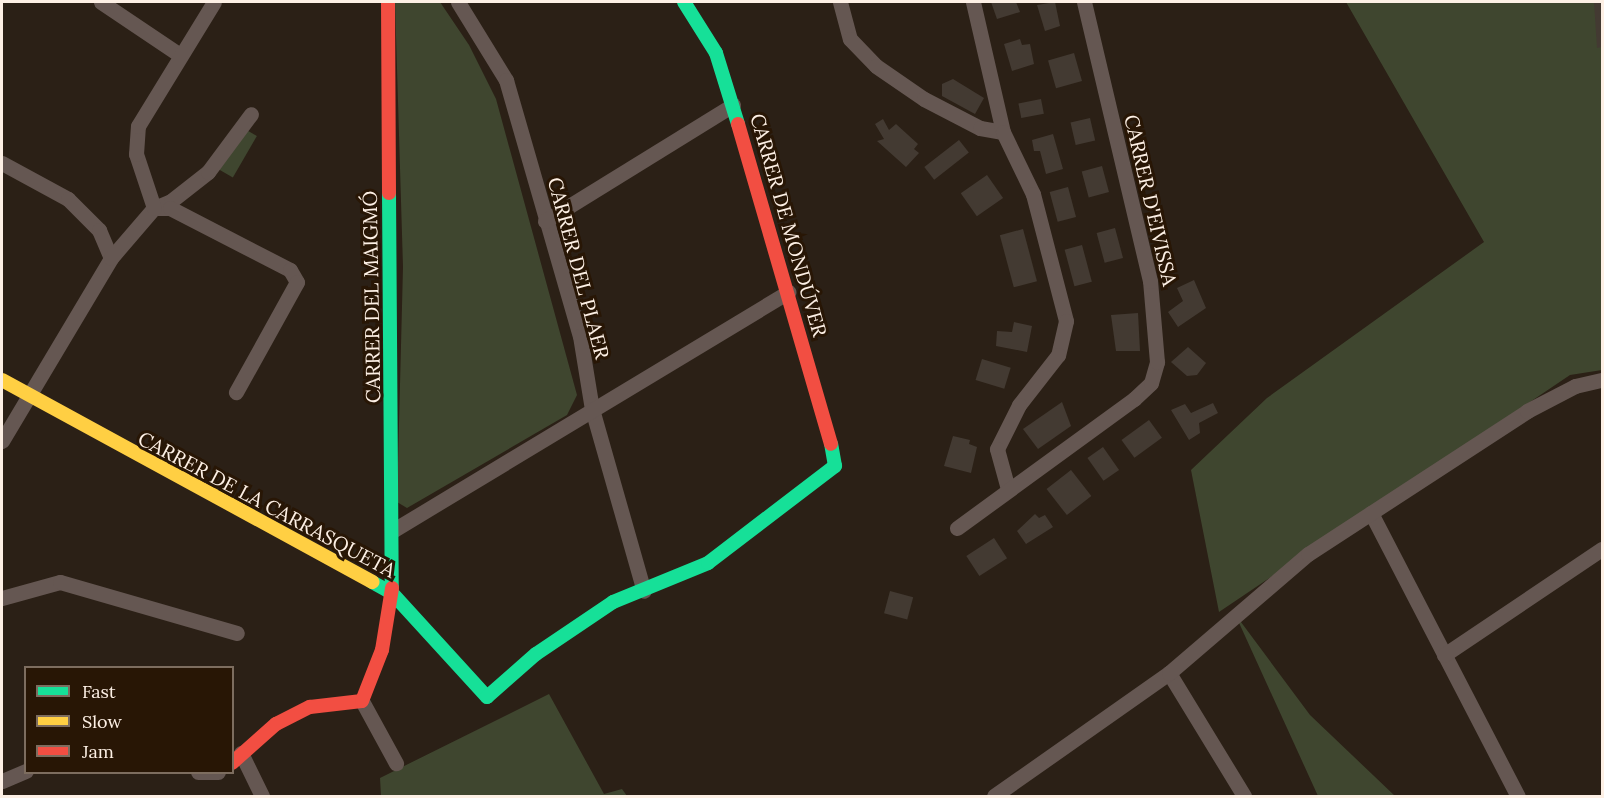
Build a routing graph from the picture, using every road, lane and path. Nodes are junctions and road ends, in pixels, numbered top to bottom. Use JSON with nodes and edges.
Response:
{"nodes":[{"id":1,"x":101,"y":2,"type":"edge"},
{"id":2,"x":214,"y":2,"type":"edge"},
{"id":3,"x":388,"y":2,"type":"edge"},
{"id":4,"x":458,"y":2,"type":"edge"},
{"id":5,"x":684,"y":2,"type":"edge"},
{"id":6,"x":840,"y":2,"type":"edge"},
{"id":7,"x":973,"y":2,"type":"edge"},
{"id":8,"x":1084,"y":2,"type":"edge"},
{"id":9,"x":180,"y":55,"type":"junction"},
{"id":10,"x":733,"y":105,"type":"junction"},
{"id":11,"x":251,"y":114,"type":"dead end"},
{"id":12,"x":1003,"y":132,"type":"junction"},
{"id":13,"x":2,"y":164,"type":"edge"},
{"id":14,"x":154,"y":208,"type":"junction"},
{"id":15,"x":545,"y":221,"type":"junction"},
{"id":16,"x":111,"y":258,"type":"junction"},
{"id":17,"x":788,"y":292,"type":"junction"},
{"id":18,"x":2,"y":380,"type":"edge"},
{"id":19,"x":1602,"y":380,"type":"edge"},
{"id":20,"x":236,"y":392,"type":"dead end"},
{"id":21,"x":29,"y":398,"type":"junction"},
{"id":22,"x":592,"y":408,"type":"junction"},
{"id":23,"x":2,"y":441,"type":"edge"},
{"id":24,"x":1008,"y":489,"type":"junction"},
{"id":25,"x":1371,"y":513,"type":"junction"},
{"id":26,"x":957,"y":528,"type":"dead end"},
{"id":27,"x":392,"y":531,"type":"junction"},
{"id":28,"x":1602,"y":549,"type":"edge"},
{"id":29,"x":644,"y":591,"type":"junction"},
{"id":30,"x":392,"y":593,"type":"junction"},
{"id":31,"x":2,"y":598,"type":"edge"},
{"id":32,"x":237,"y":633,"type":"dead end"},
{"id":33,"x":1444,"y":655,"type":"junction"},
{"id":34,"x":1169,"y":673,"type":"junction"},
{"id":35,"x":362,"y":701,"type":"junction"},
{"id":36,"x":237,"y":758,"type":"edge"},
{"id":37,"x":396,"y":763,"type":"dead end"},
{"id":38,"x":24,"y":772,"type":"edge"},
{"id":39,"x":2,"y":781,"type":"edge"},
{"id":40,"x":3,"y":796,"type":"edge"},
{"id":41,"x":261,"y":796,"type":"edge"},
{"id":42,"x":994,"y":796,"type":"edge"},
{"id":43,"x":1244,"y":796,"type":"edge"},
{"id":44,"x":1518,"y":796,"type":"edge"}],
"edges":[{"from":1,"to":9,"type":"street"},
{"from":2,"to":9,"type":"street"},
{"from":3,"to":27,"type":"street","name":"CARRER DEL MAIGMÓ"},
{"from":4,"to":15,"type":"street","name":"CARRER DEL PLAER"},
{"from":5,"to":10,"type":"street","name":"CARRER DE MONDÚVER"},
{"from":6,"to":12,"type":"street"},
{"from":7,"to":12,"type":"street"},
{"from":8,"to":24,"type":"street","name":"CARRER D'EIVISSA"},
{"from":9,"to":14,"type":"street"},
{"from":10,"to":15,"type":"street"},
{"from":10,"to":17,"type":"street","name":"CARRER DE MONDÚVER"},
{"from":11,"to":14,"type":"street"},
{"from":12,"to":24,"type":"street"},
{"from":13,"to":16,"type":"street"},
{"from":14,"to":16,"type":"street"},
{"from":14,"to":20,"type":"street"},
{"from":15,"to":22,"type":"street","name":"CARRER DEL PLAER"},
{"from":16,"to":21,"type":"street"},
{"from":17,"to":22,"type":"street"},
{"from":17,"to":29,"type":"street","name":"CARRER DE MONDÚVER"},
{"from":18,"to":21,"type":"street","name":"CARRER DE LA CARRASQUETA"},
{"from":19,"to":25,"type":"street"},
{"from":21,"to":23,"type":"street"},
{"from":21,"to":30,"type":"street","name":"CARRER DE LA CARRASQUETA"},
{"from":22,"to":27,"type":"street"},
{"from":22,"to":29,"type":"street","name":"CARRER DEL PLAER"},
{"from":24,"to":26,"type":"street","name":"CARRER D'EIVISSA"},
{"from":25,"to":33,"type":"street"},
{"from":25,"to":34,"type":"street"},
{"from":27,"to":30,"type":"street","name":"CARRER DEL MAIGMÓ"},
{"from":28,"to":33,"type":"street"},
{"from":29,"to":30,"type":"street","name":"CARRER DE LA CARRASQUETA"},
{"from":30,"to":35,"type":"street","name":"CARRER DEL MAIGMÓ"},
{"from":31,"to":32,"type":"street"},
{"from":33,"to":44,"type":"street"},
{"from":34,"to":42,"type":"street"},
{"from":34,"to":43,"type":"street"},
{"from":35,"to":36,"type":"street"},
{"from":35,"to":37,"type":"street"},
{"from":36,"to":41,"type":"street"},
{"from":38,"to":39,"type":"street"},
{"from":39,"to":40,"type":"street"}]}
